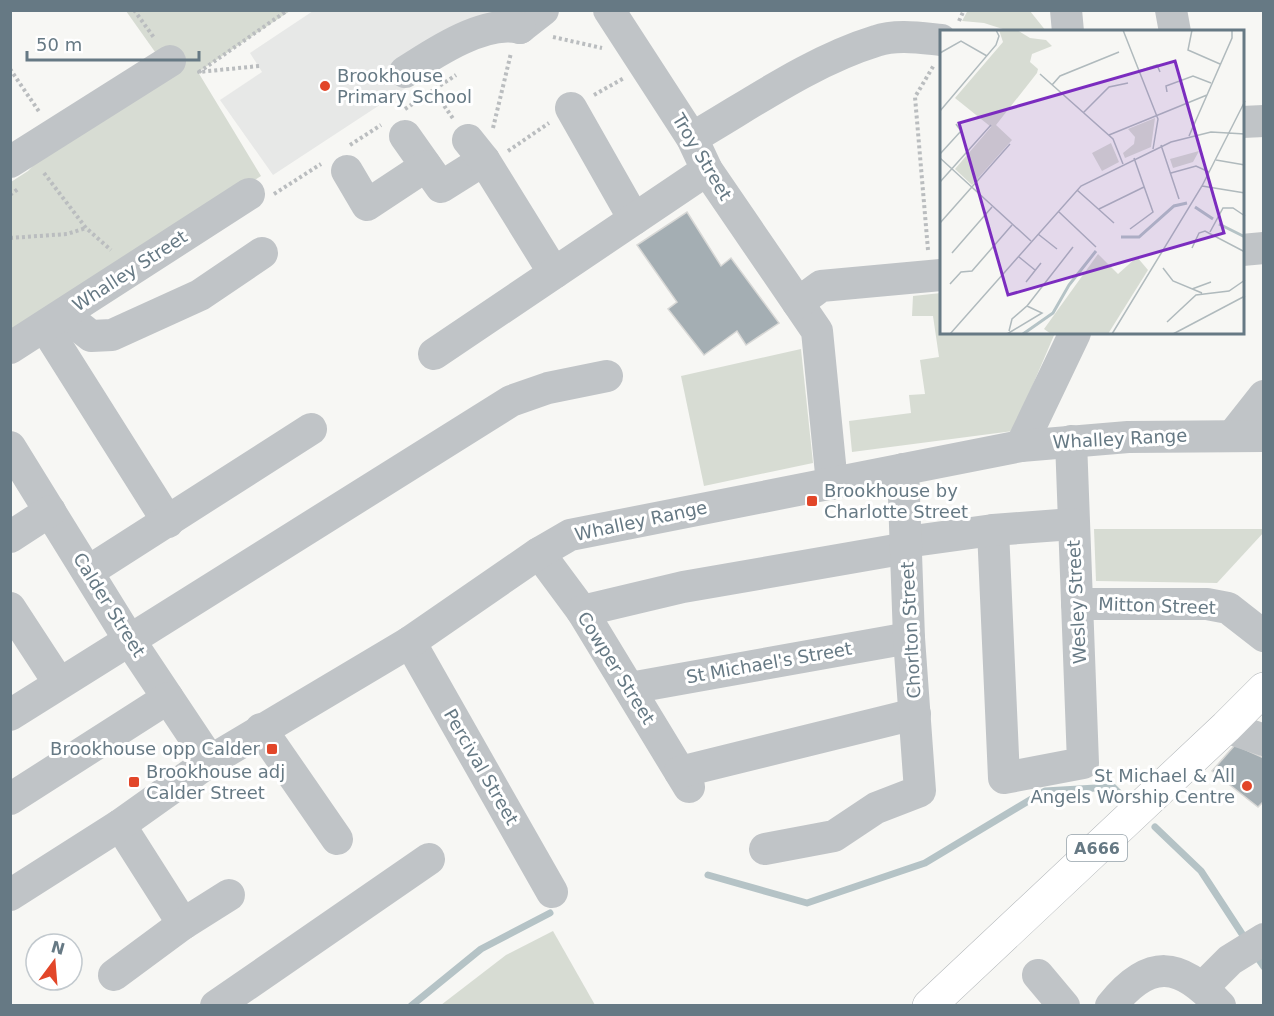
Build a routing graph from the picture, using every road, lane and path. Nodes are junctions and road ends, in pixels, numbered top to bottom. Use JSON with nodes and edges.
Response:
{"nodes":[{"id":1,"x":134,"y":10,"type":"edge"},
{"id":2,"x":288,"y":10,"type":"edge"},
{"id":3,"x":609,"y":10,"type":"edge"},
{"id":4,"x":1066,"y":10,"type":"edge"},
{"id":5,"x":1172,"y":10,"type":"edge"},
{"id":6,"x":527,"y":27,"type":"edge"},
{"id":7,"x":1068,"y":30,"type":"edge"},
{"id":8,"x":1175,"y":30,"type":"edge"},
{"id":9,"x":938,"y":51,"type":"edge"},
{"id":10,"x":639,"y":56,"type":"junction"},
{"id":11,"x":170,"y":61,"type":"joint"},
{"id":12,"x":259,"y":66,"type":"dead end"},
{"id":13,"x":10,"y":69,"type":"edge"},
{"id":14,"x":405,"y":72,"type":"dead end"},
{"id":15,"x":434,"y":91,"type":"dead end"},
{"id":16,"x":571,"y":108,"type":"dead end"},
{"id":17,"x":1263,"y":121,"type":"edge"},
{"id":18,"x":1244,"y":122,"type":"edge"},
{"id":19,"x":54,"y":134,"type":"junction"},
{"id":20,"x":405,"y":136,"type":"dead end"},
{"id":21,"x":692,"y":138,"type":"junction"},
{"id":22,"x":476,"y":150,"type":"junction"},
{"id":23,"x":18,"y":157,"type":"edge"},
{"id":24,"x":426,"y":166,"type":"junction"},
{"id":25,"x":707,"y":170,"type":"junction"},
{"id":26,"x":346,"y":171,"type":"dead end"},
{"id":27,"x":249,"y":194,"type":"dead end"},
{"id":28,"x":634,"y":219,"type":"junction"},
{"id":29,"x":86,"y":228,"type":"junction"},
{"id":30,"x":10,"y":238,"type":"edge"},
{"id":31,"x":1263,"y":248,"type":"edge"},
{"id":32,"x":1244,"y":250,"type":"edge"},
{"id":33,"x":261,"y":253,"type":"dead end"},
{"id":34,"x":128,"y":272,"type":"junction"},
{"id":35,"x":554,"y":273,"type":"junction"},
{"id":36,"x":936,"y":276,"type":"edge"},
{"id":37,"x":798,"y":303,"type":"junction"},
{"id":38,"x":57,"y":319,"type":"junction"},
{"id":39,"x":1075,"y":334,"type":"edge"},
{"id":40,"x":10,"y":348,"type":"edge"},
{"id":41,"x":434,"y":354,"type":"dead end"},
{"id":42,"x":607,"y":376,"type":"dead end"},
{"id":43,"x":1263,"y":396,"type":"edge"},
{"id":44,"x":311,"y":429,"type":"dead end"},
{"id":45,"x":1249,"y":435,"type":"edge"},
{"id":46,"x":1071,"y":441,"type":"junction"},
{"id":47,"x":1021,"y":446,"type":"junction"},
{"id":48,"x":10,"y":447,"type":"edge"},
{"id":49,"x":903,"y":469,"type":"junction"},
{"id":50,"x":832,"y":484,"type":"junction"},
{"id":51,"x":50,"y":512,"type":"junction"},
{"id":52,"x":168,"y":522,"type":"junction"},
{"id":53,"x":1073,"y":524,"type":"junction"},
{"id":54,"x":993,"y":530,"type":"junction"},
{"id":55,"x":10,"y":537,"type":"edge"},
{"id":56,"x":906,"y":545,"type":"junction"},
{"id":57,"x":539,"y":553,"type":"junction"},
{"id":58,"x":89,"y":571,"type":"junction"},
{"id":59,"x":1077,"y":604,"type":"junction"},
{"id":60,"x":582,"y":611,"type":"junction"},
{"id":61,"x":13,"y":619,"type":"edge"},
{"id":62,"x":1263,"y":636,"type":"edge"},
{"id":63,"x":909,"y":638,"type":"junction"},
{"id":64,"x":130,"y":641,"type":"junction"},
{"id":65,"x":410,"y":642,"type":"junction"},
{"id":66,"x":58,"y":683,"type":"junction"},
{"id":67,"x":630,"y":688,"type":"junction"},
{"id":68,"x":1263,"y":689,"type":"edge"},
{"id":69,"x":168,"y":698,"type":"junction"},
{"id":70,"x":915,"y":714,"type":"junction"},
{"id":71,"x":10,"y":715,"type":"edge"},
{"id":72,"x":1226,"y":727,"type":"junction"},
{"id":73,"x":261,"y":729,"type":"junction"},
{"id":74,"x":1263,"y":740,"type":"edge"},
{"id":75,"x":210,"y":761,"type":"junction"},
{"id":76,"x":10,"y":799,"type":"edge"},
{"id":77,"x":120,"y":825,"type":"junction"},
{"id":78,"x":337,"y":839,"type":"dead end"},
{"id":79,"x":765,"y":849,"type":"dead end"},
{"id":80,"x":429,"y":859,"type":"dead end"},
{"id":81,"x":552,"y":892,"type":"dead end"},
{"id":82,"x":10,"y":895,"type":"edge"},
{"id":83,"x":229,"y":895,"type":"dead end"},
{"id":84,"x":183,"y":924,"type":"junction"},
{"id":85,"x":1263,"y":939,"type":"edge"},
{"id":86,"x":114,"y":975,"type":"dead end"},
{"id":87,"x":1038,"y":975,"type":"dead end"},
{"id":88,"x":1211,"y":996,"type":"edge"},
{"id":89,"x":216,"y":1005,"type":"edge"},
{"id":90,"x":929,"y":1005,"type":"edge"},
{"id":91,"x":1064,"y":1005,"type":"edge"},
{"id":92,"x":1111,"y":1005,"type":"edge"}],
"edges":[{"from":1,"to":11,"type":"path"},
{"from":2,"to":12,"type":"path"},
{"from":3,"to":10,"type":"street","name":"Troy Street"},
{"from":4,"to":7,"type":"street"},
{"from":5,"to":8,"type":"street"},
{"from":6,"to":10,"type":"path"},
{"from":6,"to":14,"type":"street"},
{"from":6,"to":22,"type":"path"},
{"from":9,"to":21,"type":"street"},
{"from":9,"to":36,"type":"path"},
{"from":10,"to":21,"type":"street","name":"Troy Street"},
{"from":11,"to":19,"type":"street"},
{"from":13,"to":19,"type":"path"},
{"from":15,"to":22,"type":"path"},
{"from":16,"to":28,"type":"street"},
{"from":17,"to":18,"type":"street"},
{"from":19,"to":23,"type":"street"},
{"from":20,"to":24,"type":"street"},
{"from":21,"to":25,"type":"street","name":"Troy Street"},
{"from":22,"to":24,"type":"street"},
{"from":22,"to":35,"type":"street"},
{"from":23,"to":29,"type":"path"},
{"from":24,"to":26,"type":"street"},
{"from":25,"to":28,"type":"street"},
{"from":25,"to":37,"type":"street","name":"Troy Street"},
{"from":27,"to":34,"type":"street","name":"Whalley Street"},
{"from":28,"to":35,"type":"street"},
{"from":29,"to":30,"type":"path"},
{"from":29,"to":34,"type":"path"},
{"from":31,"to":32,"type":"street"},
{"from":33,"to":38,"type":"street"},
{"from":34,"to":38,"type":"street","name":"Whalley Street"},
{"from":35,"to":41,"type":"street"},
{"from":36,"to":37,"type":"street"},
{"from":37,"to":50,"type":"street","name":"Troy Street"},
{"from":38,"to":40,"type":"street","name":"Whalley Street"},
{"from":38,"to":52,"type":"street"},
{"from":39,"to":47,"type":"street"},
{"from":42,"to":64,"type":"street"},
{"from":43,"to":45,"type":"street"},
{"from":44,"to":52,"type":"street"},
{"from":45,"to":46,"type":"street","name":"Whalley Range"},
{"from":46,"to":47,"type":"street","name":"Whalley Range"},
{"from":46,"to":53,"type":"street","name":"Wesley Street"},
{"from":47,"to":49,"type":"street","name":"Whalley Range"},
{"from":48,"to":51,"type":"street","name":"Calder Street"},
{"from":49,"to":50,"type":"street","name":"Whalley Range"},
{"from":49,"to":56,"type":"street","name":"Chorlton Street"},
{"from":50,"to":57,"type":"street","name":"Whalley Range"},
{"from":51,"to":55,"type":"street"},
{"from":51,"to":58,"type":"street","name":"Calder Street"},
{"from":52,"to":58,"type":"street"},
{"from":53,"to":54,"type":"street"},
{"from":53,"to":59,"type":"street","name":"Wesley Street"},
{"from":54,"to":56,"type":"street"},
{"from":54,"to":59,"type":"street","name":"Wesley Street"},
{"from":56,"to":60,"type":"street"},
{"from":56,"to":63,"type":"street","name":"Chorlton Street"},
{"from":57,"to":60,"type":"street","name":"Cowper Street"},
{"from":57,"to":65,"type":"street","name":"Whalley Range"},
{"from":58,"to":64,"type":"street","name":"Calder Street"},
{"from":59,"to":62,"type":"street","name":"Mitton Street"},
{"from":60,"to":67,"type":"street","name":"Cowper Street"},
{"from":61,"to":66,"type":"street"},
{"from":63,"to":67,"type":"street","name":"St Michael's Street"},
{"from":63,"to":70,"type":"street","name":"Chorlton Street"},
{"from":64,"to":66,"type":"street"},
{"from":64,"to":69,"type":"street","name":"Calder Street"},
{"from":65,"to":73,"type":"street","name":"Whalley Range"},
{"from":65,"to":81,"type":"street","name":"Percival Street"},
{"from":66,"to":71,"type":"street"},
{"from":67,"to":70,"type":"street","name":"Cowper Street"},
{"from":68,"to":72,"type":"highway","number":"A666"},
{"from":69,"to":75,"type":"street","name":"Calder Street"},
{"from":69,"to":76,"type":"street"},
{"from":70,"to":79,"type":"street","name":"Chorlton Street"},
{"from":72,"to":74,"type":"street"},
{"from":72,"to":90,"type":"highway","number":"A666"},
{"from":73,"to":75,"type":"street","name":"Whalley Range"},
{"from":73,"to":78,"type":"street"},
{"from":75,"to":77,"type":"street","name":"Whalley Range"},
{"from":77,"to":82,"type":"street","name":"Whalley Range"},
{"from":77,"to":84,"type":"street"},
{"from":80,"to":89,"type":"street"},
{"from":83,"to":84,"type":"street"},
{"from":84,"to":86,"type":"street"},
{"from":85,"to":88,"type":"street"},
{"from":87,"to":91,"type":"street"},
{"from":88,"to":92,"type":"street"}]}
